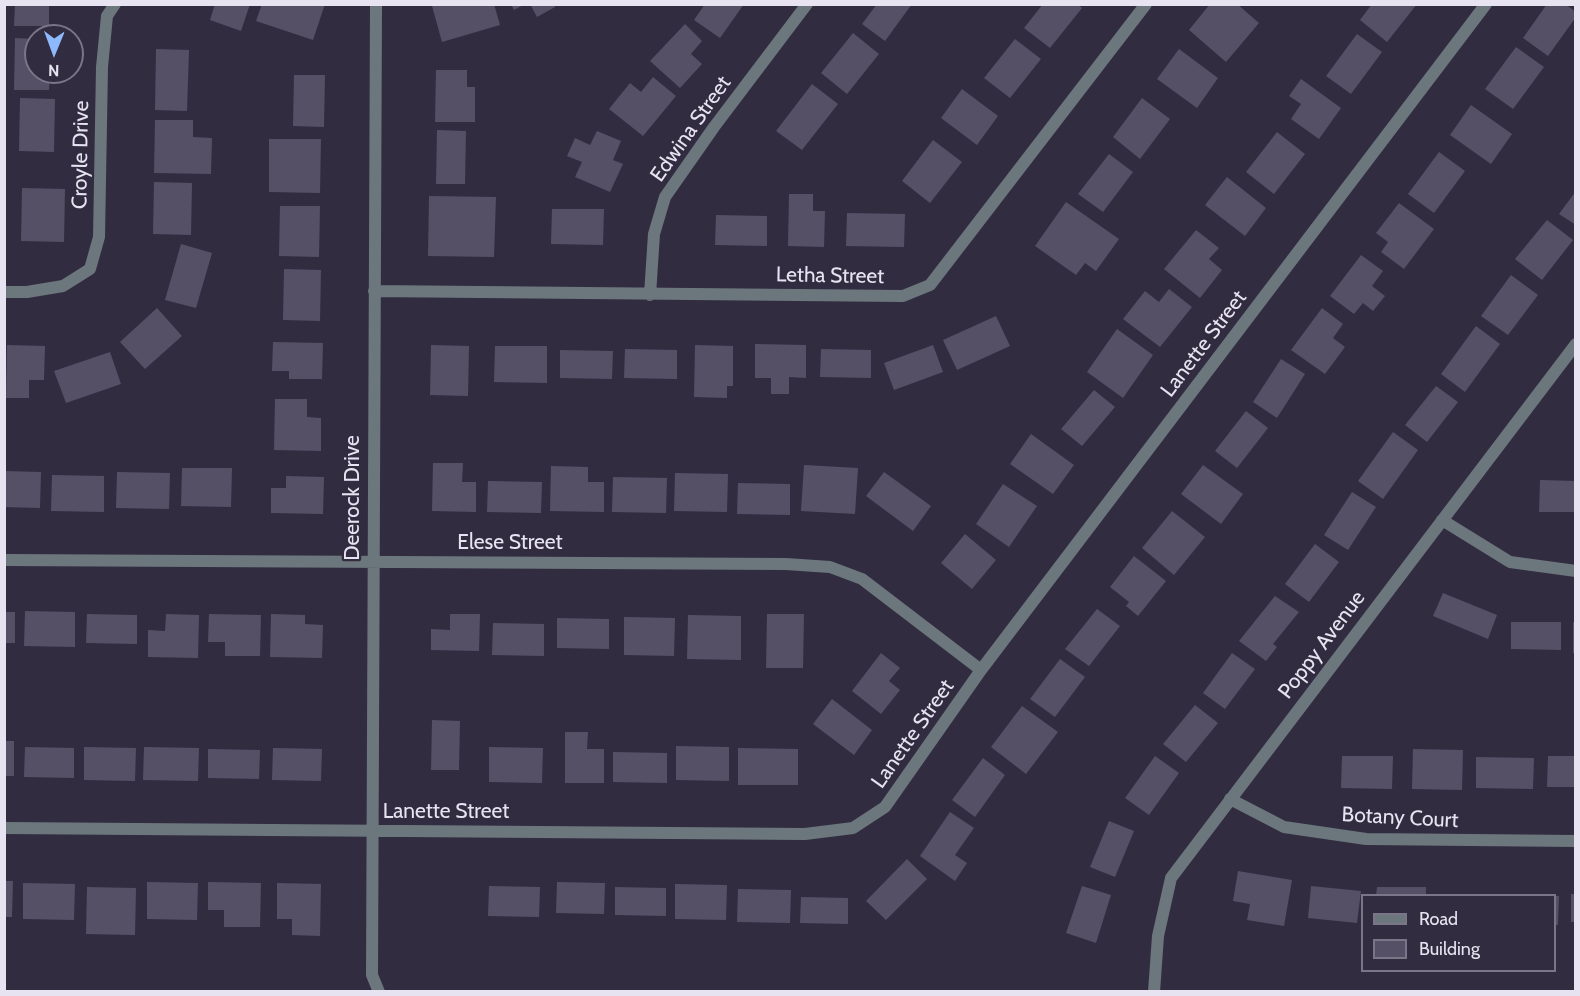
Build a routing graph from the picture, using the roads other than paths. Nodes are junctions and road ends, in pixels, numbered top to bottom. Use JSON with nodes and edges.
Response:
{"nodes":[{"id":1,"x":115,"y":4,"type":"edge"},
{"id":2,"x":376,"y":4,"type":"edge"},
{"id":3,"x":807,"y":4,"type":"edge"},
{"id":4,"x":1146,"y":4,"type":"edge"},
{"id":5,"x":1486,"y":4,"type":"edge"},
{"id":6,"x":374,"y":291,"type":"junction"},
{"id":7,"x":4,"y":292,"type":"edge"},
{"id":8,"x":650,"y":294,"type":"junction"},
{"id":9,"x":1575,"y":344,"type":"edge"},
{"id":10,"x":1442,"y":520,"type":"junction"},
{"id":11,"x":4,"y":560,"type":"edge"},
{"id":12,"x":373,"y":562,"type":"junction"},
{"id":13,"x":1575,"y":571,"type":"edge"},
{"id":14,"x":981,"y":670,"type":"junction"},
{"id":15,"x":1230,"y":799,"type":"junction"},
{"id":16,"x":4,"y":828,"type":"edge"},
{"id":17,"x":373,"y":832,"type":"junction"},
{"id":18,"x":1575,"y":841,"type":"edge"},
{"id":19,"x":378,"y":992,"type":"edge"},
{"id":20,"x":1154,"y":992,"type":"edge"}],
"edges":[{"from":1,"to":7,"type":"street","name":"Croyle Drive"},
{"from":2,"to":6,"type":"street","name":"Deerock Drive"},
{"from":3,"to":8,"type":"street","name":"Edwina Street"},
{"from":4,"to":8,"type":"street","name":"Letha Street"},
{"from":5,"to":14,"type":"street","name":"Lanette Street"},
{"from":6,"to":8,"type":"street","name":"Letha Street"},
{"from":6,"to":12,"type":"street","name":"Deerock Drive"},
{"from":9,"to":10,"type":"street","name":"Poppy Avenue"},
{"from":10,"to":13,"type":"street"},
{"from":10,"to":15,"type":"street","name":"Poppy Avenue"},
{"from":11,"to":12,"type":"street","name":"Elese Street"},
{"from":12,"to":14,"type":"street","name":"Elese Street"},
{"from":12,"to":17,"type":"street","name":"Deerock Drive"},
{"from":14,"to":17,"type":"street","name":"Lanette Street"},
{"from":15,"to":18,"type":"street","name":"Botany Court"},
{"from":15,"to":20,"type":"street","name":"Poppy Avenue"},
{"from":16,"to":17,"type":"street","name":"Lanette Street"},
{"from":17,"to":19,"type":"street","name":"Deerock Drive"}]}
